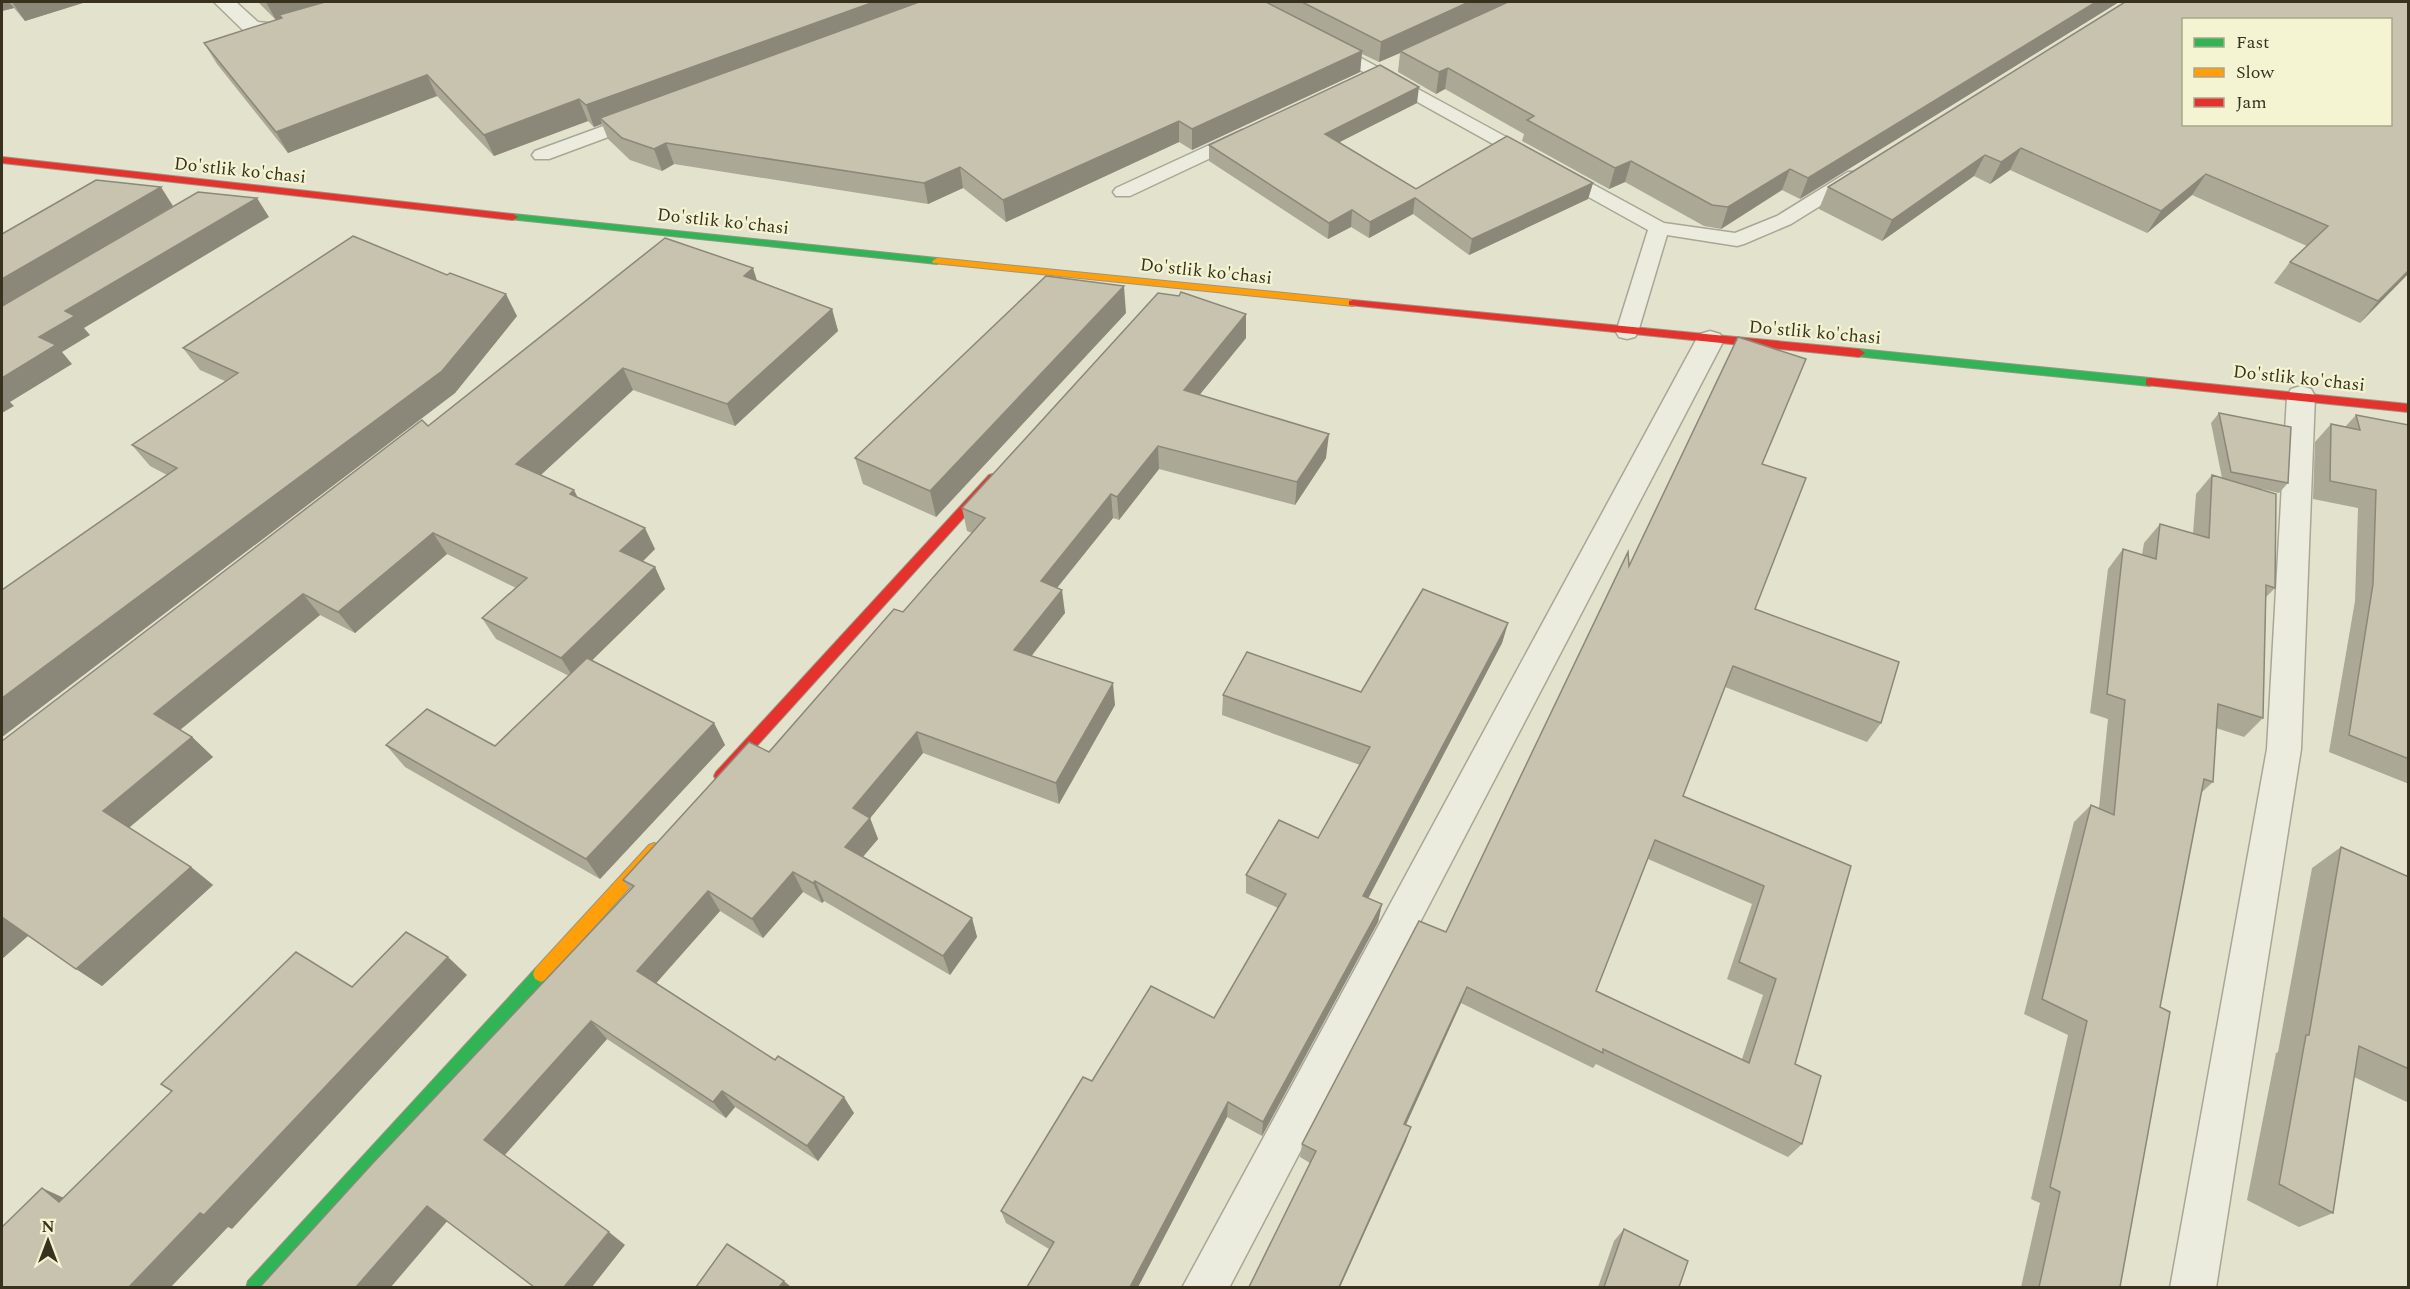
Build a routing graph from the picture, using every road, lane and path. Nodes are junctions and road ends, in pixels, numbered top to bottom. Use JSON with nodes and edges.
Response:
{"nodes":[{"id":1,"x":224,"y":2,"type":"edge"},
{"id":2,"x":377,"y":2,"type":"edge"},
{"id":3,"x":1307,"y":34,"type":"edge"},
{"id":4,"x":1401,"y":62,"type":"edge"},
{"id":5,"x":1379,"y":72,"type":"junction"},
{"id":6,"x":1358,"y":82,"type":"edge"},
{"id":7,"x":653,"y":114,"type":"edge"},
{"id":8,"x":1262,"y":127,"type":"edge"},
{"id":9,"x":542,"y":155,"type":"dead end"},
{"id":10,"x":2,"y":160,"type":"edge"},
{"id":11,"x":1874,"y":164,"type":"edge"},
{"id":12,"x":228,"y":187,"type":"junction"},
{"id":13,"x":1123,"y":192,"type":"dead end"},
{"id":14,"x":197,"y":205,"type":"edge"},
{"id":15,"x":1659,"y":228,"type":"junction"},
{"id":16,"x":682,"y":235,"type":"junction"},
{"id":17,"x":653,"y":257,"type":"edge"},
{"id":18,"x":1627,"y":332,"type":"junction"},
{"id":19,"x":1710,"y":340,"type":"junction"},
{"id":20,"x":2301,"y":396,"type":"junction"},
{"id":21,"x":2409,"y":408,"type":"edge"},
{"id":22,"x":1001,"y":470,"type":"edge"},
{"id":23,"x":712,"y":786,"type":"edge"},
{"id":24,"x":664,"y":839,"type":"edge"},
{"id":25,"x":255,"y":1287,"type":"edge"},
{"id":26,"x":1204,"y":1287,"type":"edge"},
{"id":27,"x":2193,"y":1287,"type":"edge"}],
"edges":[{"from":1,"to":2,"type":"street"},
{"from":3,"to":5,"type":"lane"},
{"from":4,"to":5,"type":"lane"},
{"from":5,"to":6,"type":"lane"},
{"from":5,"to":15,"type":"lane"},
{"from":7,"to":9,"type":"lane"},
{"from":8,"to":13,"type":"lane"},
{"from":10,"to":12,"type":"street","name":"Do'stlik ko'chasi"},
{"from":11,"to":15,"type":"lane"},
{"from":12,"to":14,"type":"street"},
{"from":12,"to":16,"type":"street","name":"Do'stlik ko'chasi"},
{"from":15,"to":18,"type":"lane"},
{"from":16,"to":17,"type":"street"},
{"from":16,"to":18,"type":"street","name":"Do'stlik ko'chasi"},
{"from":18,"to":19,"type":"street","name":"Do'stlik ko'chasi"},
{"from":19,"to":20,"type":"street","name":"Do'stlik ko'chasi"},
{"from":19,"to":26,"type":"street"},
{"from":20,"to":21,"type":"street","name":"Do'stlik ko'chasi"},
{"from":20,"to":27,"type":"street"},
{"from":22,"to":23,"type":"street"},
{"from":24,"to":25,"type":"street"}]}
